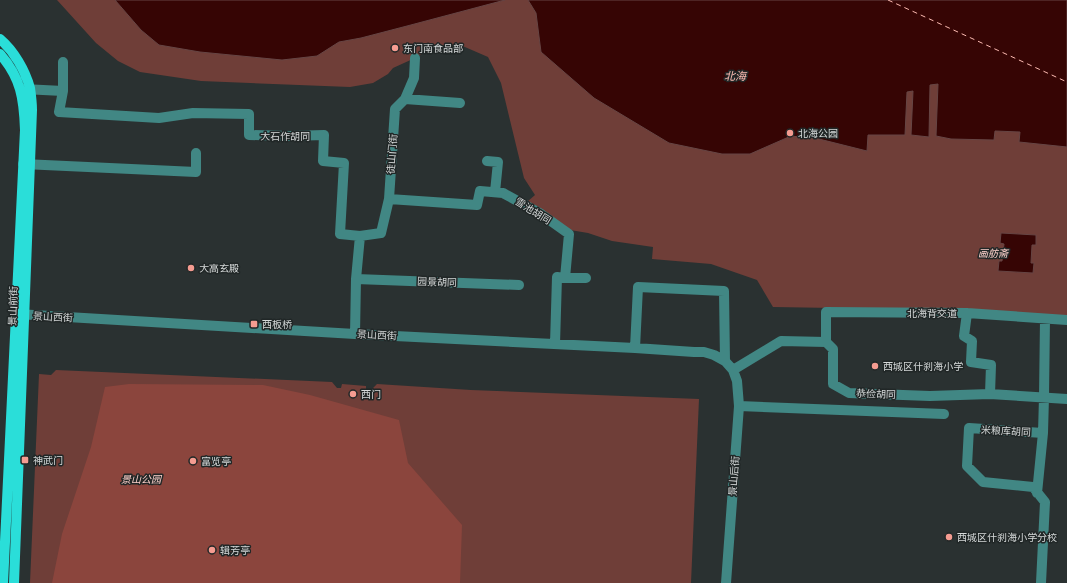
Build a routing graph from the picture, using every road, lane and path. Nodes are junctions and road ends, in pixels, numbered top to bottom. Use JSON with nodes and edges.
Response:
{"nodes":[{"id":1,"x":0,"y":39,"type":"edge"},
{"id":2,"x":0,"y":54,"type":"edge"},
{"id":3,"x":416,"y":58,"type":"dead end"},
{"id":4,"x":63,"y":62,"type":"dead end"},
{"id":5,"x":26,"y":89,"type":"junction"},
{"id":6,"x":62,"y":91,"type":"junction"},
{"id":7,"x":405,"y":99,"type":"junction"},
{"id":8,"x":460,"y":103,"type":"dead end"},
{"id":9,"x":196,"y":153,"type":"dead end"},
{"id":10,"x":487,"y":161,"type":"dead end"},
{"id":11,"x":27,"y":164,"type":"junction"},
{"id":12,"x":495,"y":192,"type":"junction"},
{"id":13,"x":389,"y":199,"type":"junction"},
{"id":14,"x":360,"y":236,"type":"junction"},
{"id":15,"x":565,"y":278,"type":"junction"},
{"id":16,"x":586,"y":278,"type":"dead end"},
{"id":17,"x":356,"y":279,"type":"junction"},
{"id":18,"x":518,"y":285,"type":"dead end"},
{"id":19,"x":967,"y":313,"type":"junction"},
{"id":20,"x":20,"y":314,"type":"junction"},
{"id":21,"x":1045,"y":319,"type":"junction"},
{"id":22,"x":1067,"y":320,"type":"edge"},
{"id":23,"x":355,"y":334,"type":"junction"},
{"id":24,"x":826,"y":342,"type":"junction"},
{"id":25,"x":555,"y":344,"type":"junction"},
{"id":26,"x":635,"y":348,"type":"junction"},
{"id":27,"x":725,"y":361,"type":"junction"},
{"id":28,"x":733,"y":370,"type":"junction"},
{"id":29,"x":990,"y":394,"type":"junction"},
{"id":30,"x":1044,"y":397,"type":"junction"},
{"id":31,"x":1067,"y":399,"type":"edge"},
{"id":32,"x":739,"y":406,"type":"junction"},
{"id":33,"x":944,"y":414,"type":"dead end"},
{"id":34,"x":1043,"y":433,"type":"junction"},
{"id":35,"x":1037,"y":493,"type":"junction"},
{"id":36,"x":3,"y":583,"type":"edge"},
{"id":37,"x":14,"y":583,"type":"edge"},
{"id":38,"x":726,"y":583,"type":"edge"},
{"id":39,"x":1041,"y":583,"type":"edge"}],
"edges":[{"from":1,"to":5,"type":"main road","name":"景山前街"},
{"from":2,"to":5,"type":"main road","name":"景山前街"},
{"from":3,"to":7,"type":"street","name":"徒山门街"},
{"from":4,"to":6,"type":"street","name":"大石作胡同"},
{"from":5,"to":6,"type":"street"},
{"from":5,"to":11,"type":"main road","name":"景山前街"},
{"from":6,"to":14,"type":"street","name":"大石作胡同"},
{"from":7,"to":8,"type":"street"},
{"from":7,"to":13,"type":"street","name":"徒山门街"},
{"from":9,"to":11,"type":"street"},
{"from":10,"to":12,"type":"street"},
{"from":11,"to":20,"type":"main road","name":"景山前街"},
{"from":12,"to":13,"type":"street"},
{"from":12,"to":15,"type":"street","name":"雪池胡同"},
{"from":13,"to":14,"type":"street","name":"徒山门街"},
{"from":14,"to":17,"type":"street"},
{"from":15,"to":16,"type":"street"},
{"from":15,"to":25,"type":"street"},
{"from":17,"to":18,"type":"street","name":"园景胡同"},
{"from":17,"to":23,"type":"street"},
{"from":19,"to":21,"type":"street","name":"北海背交道"},
{"from":19,"to":24,"type":"street","name":"北海背交道"},
{"from":19,"to":29,"type":"street"},
{"from":20,"to":23,"type":"street","name":"景山西街"},
{"from":20,"to":36,"type":"main road","name":"景山前街"},
{"from":20,"to":37,"type":"main road","name":"景山前街"},
{"from":21,"to":22,"type":"street","name":"北海背交道"},
{"from":21,"to":30,"type":"street","name":"米粮库胡同"},
{"from":23,"to":25,"type":"street","name":"景山西街"},
{"from":24,"to":28,"type":"street"},
{"from":24,"to":29,"type":"street","name":"恭俭胡同"},
{"from":25,"to":26,"type":"street","name":"景山西街"},
{"from":26,"to":27,"type":"street","name":"景山西街"},
{"from":26,"to":27,"type":"street"},
{"from":27,"to":28,"type":"street","name":"景山西街"},
{"from":28,"to":32,"type":"street","name":"景山后街"},
{"from":29,"to":30,"type":"street","name":"恭俭胡同"},
{"from":30,"to":31,"type":"street","name":"恭俭胡同"},
{"from":30,"to":34,"type":"street","name":"米粮库胡同"},
{"from":32,"to":33,"type":"street"},
{"from":32,"to":38,"type":"street","name":"景山后街"},
{"from":34,"to":35,"type":"street"},
{"from":34,"to":35,"type":"street","name":"米粮库胡同"},
{"from":35,"to":39,"type":"street"}]}
